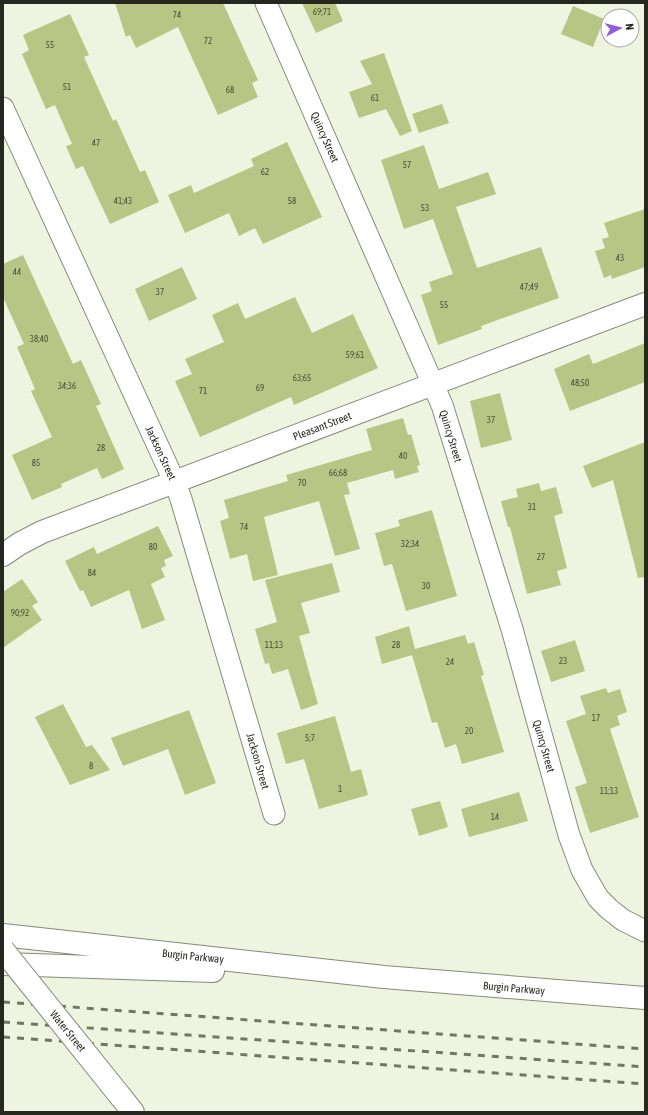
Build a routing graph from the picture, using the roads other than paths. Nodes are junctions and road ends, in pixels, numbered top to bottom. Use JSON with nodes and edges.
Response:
{"nodes":[{"id":1,"x":266,"y":3,"type":"edge"},
{"id":2,"x":3,"y":108,"type":"edge"},
{"id":3,"x":645,"y":304,"type":"edge"},
{"id":4,"x":433,"y":384,"type":"junction"},
{"id":5,"x":175,"y":483,"type":"junction"},
{"id":6,"x":3,"y":555,"type":"edge"},
{"id":7,"x":274,"y":814,"type":"dead end"},
{"id":8,"x":645,"y":931,"type":"edge"},
{"id":9,"x":3,"y":935,"type":"edge"},
{"id":10,"x":3,"y":950,"type":"edge"},
{"id":11,"x":3,"y":964,"type":"edge"},
{"id":12,"x":384,"y":977,"type":"junction"},
{"id":13,"x":645,"y":998,"type":"edge"},
{"id":14,"x":127,"y":1104,"type":"edge"}],
"edges":[{"from":1,"to":4,"type":"street","name":"Quincy Street"},
{"from":2,"to":5,"type":"street","name":"Jackson Street"},
{"from":3,"to":4,"type":"main road","name":"Pleasant Street"},
{"from":4,"to":5,"type":"main road","name":"Pleasant Street"},
{"from":4,"to":8,"type":"street","name":"Quincy Street"},
{"from":5,"to":6,"type":"main road","name":"Pleasant Street"},
{"from":5,"to":7,"type":"street","name":"Jackson Street"},
{"from":9,"to":12,"type":"main road","name":"Burgin Parkway"},
{"from":10,"to":14,"type":"main road","name":"Water Street","bridge":true},
{"from":11,"to":12,"type":"main road","name":"Burgin Parkway"},
{"from":12,"to":13,"type":"main road","name":"Burgin Parkway"}]}
